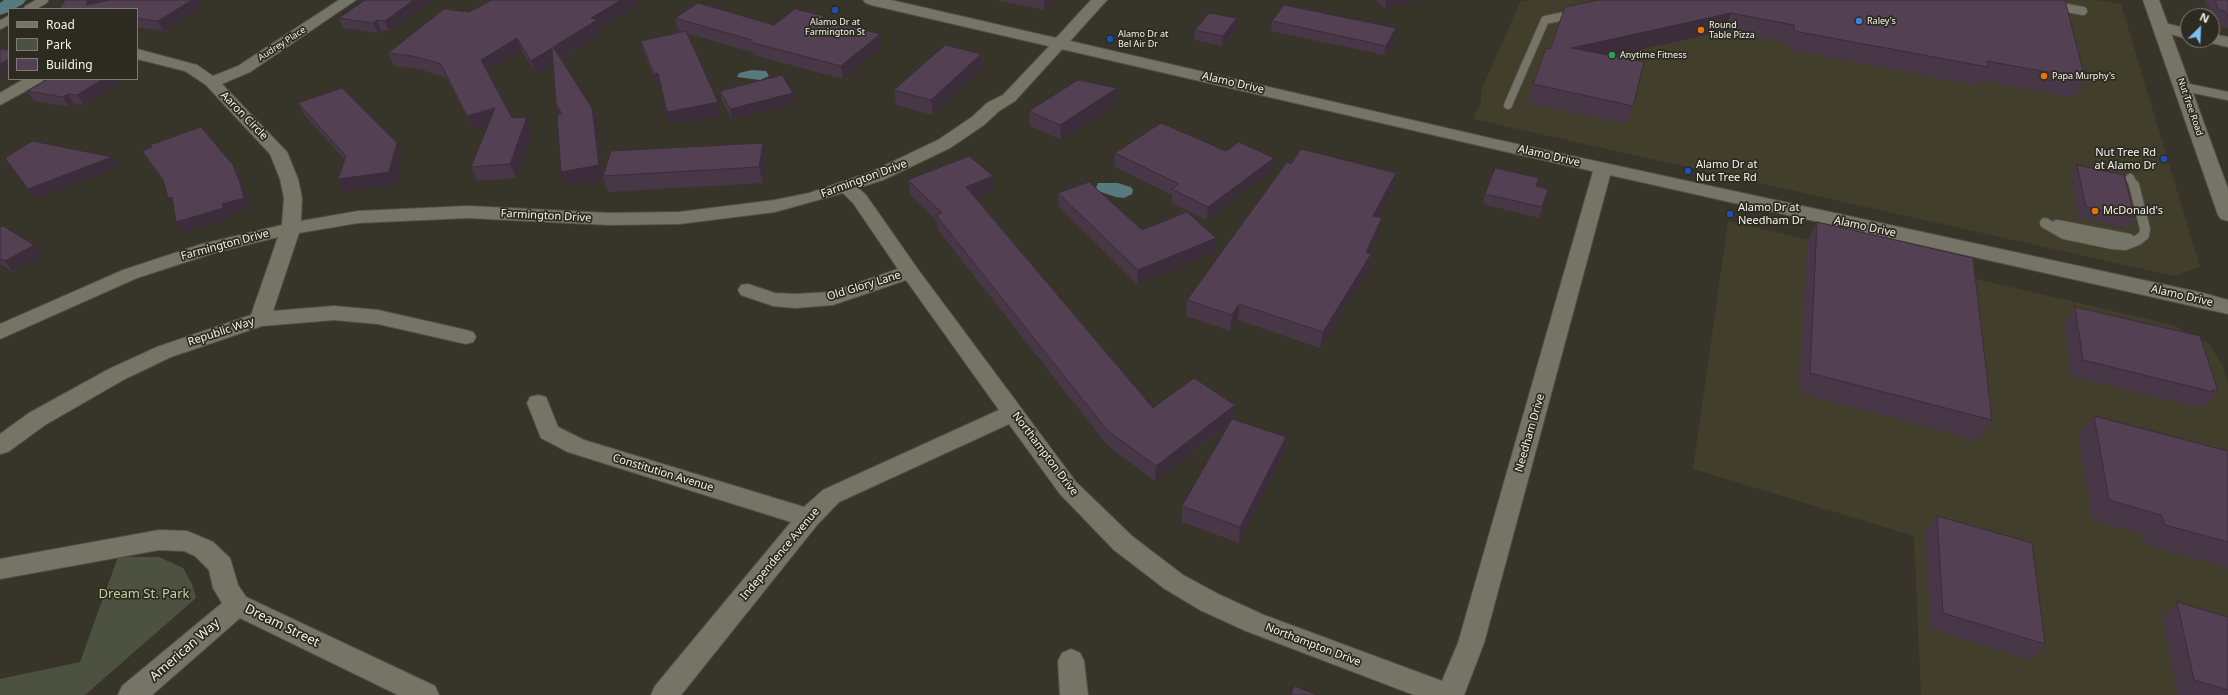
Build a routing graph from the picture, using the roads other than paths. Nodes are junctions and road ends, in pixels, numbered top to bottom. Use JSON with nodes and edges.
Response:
{"nodes":[{"id":1,"x":44,"y":0,"type":"edge"},
{"id":2,"x":349,"y":0,"type":"edge"},
{"id":3,"x":871,"y":0,"type":"edge"},
{"id":4,"x":1099,"y":0,"type":"edge"},
{"id":5,"x":2024,"y":0,"type":"edge"},
{"id":6,"x":2152,"y":0,"type":"edge"},
{"id":7,"x":30,"y":8,"type":"edge"},
{"id":8,"x":2083,"y":11,"type":"dead end"},
{"id":9,"x":1582,"y":12,"type":"edge"},
{"id":10,"x":2161,"y":27,"type":"junction"},
{"id":11,"x":2180,"y":32,"type":"edge"},
{"id":12,"x":1060,"y":43,"type":"junction"},
{"id":13,"x":138,"y":54,"type":"edge"},
{"id":14,"x":34,"y":80,"type":"edge"},
{"id":15,"x":212,"y":82,"type":"junction"},
{"id":16,"x":2184,"y":87,"type":"junction"},
{"id":17,"x":2228,"y":96,"type":"edge"},
{"id":18,"x":0,"y":100,"type":"edge"},
{"id":19,"x":1508,"y":105,"type":"dead end"},
{"id":20,"x":1603,"y":168,"type":"junction"},
{"id":21,"x":2130,"y":178,"type":"dead end"},
{"id":22,"x":846,"y":187,"type":"junction"},
{"id":23,"x":2228,"y":215,"type":"edge"},
{"id":24,"x":2045,"y":222,"type":"dead end"},
{"id":25,"x":291,"y":228,"type":"junction"},
{"id":26,"x":910,"y":272,"type":"junction"},
{"id":27,"x":748,"y":290,"type":"dead end"},
{"id":28,"x":2228,"y":307,"type":"edge"},
{"id":29,"x":260,"y":319,"type":"junction"},
{"id":30,"x":0,"y":332,"type":"edge"},
{"id":31,"x":466,"y":337,"type":"dead end"},
{"id":32,"x":538,"y":403,"type":"dead end"},
{"id":33,"x":1014,"y":413,"type":"junction"},
{"id":34,"x":0,"y":446,"type":"edge"},
{"id":35,"x":808,"y":518,"type":"junction"},
{"id":36,"x":0,"y":569,"type":"edge"},
{"id":37,"x":238,"y":605,"type":"junction"},
{"id":38,"x":1071,"y":661,"type":"dead end"},
{"id":39,"x":132,"y":695,"type":"edge"},
{"id":40,"x":425,"y":695,"type":"edge"},
{"id":41,"x":665,"y":695,"type":"edge"},
{"id":42,"x":1074,"y":695,"type":"edge"},
{"id":43,"x":1446,"y":695,"type":"edge"},
{"id":44,"x":1450,"y":695,"type":"edge"}],
"edges":[{"from":1,"to":7,"type":"lane"},
{"from":2,"to":15,"type":"street","name":"Audrey Place"},
{"from":3,"to":12,"type":"main road","name":"Alamo Drive"},
{"from":4,"to":12,"type":"main road"},
{"from":5,"to":8,"type":"lane"},
{"from":6,"to":10,"type":"main road","name":"Nut Tree Road"},
{"from":9,"to":19,"type":"lane"},
{"from":10,"to":11,"type":"street"},
{"from":10,"to":16,"type":"main road","name":"Nut Tree Road"},
{"from":12,"to":20,"type":"main road","name":"Alamo Drive"},
{"from":12,"to":22,"type":"street","name":"Farmington Drive"},
{"from":13,"to":15,"type":"street","name":"Aaron Circle"},
{"from":14,"to":18,"type":"street"},
{"from":15,"to":25,"type":"street","name":"Aaron Circle"},
{"from":16,"to":17,"type":"lane"},
{"from":16,"to":23,"type":"main road","name":"Nut Tree Road"},
{"from":20,"to":28,"type":"main road","name":"Alamo Drive"},
{"from":20,"to":44,"type":"street","name":"Needham Drive"},
{"from":21,"to":24,"type":"lane"},
{"from":22,"to":25,"type":"street","name":"Farmington Drive"},
{"from":22,"to":26,"type":"street","name":"Northampton Drive"},
{"from":25,"to":29,"type":"street","name":"Aaron Circle"},
{"from":25,"to":30,"type":"street","name":"Farmington Drive"},
{"from":26,"to":27,"type":"street","name":"Old Glory Lane"},
{"from":26,"to":33,"type":"street","name":"Northampton Drive"},
{"from":29,"to":31,"type":"street","name":"Republic Way"},
{"from":29,"to":34,"type":"street","name":"Republic Way"},
{"from":32,"to":35,"type":"street","name":"Constitution Avenue"},
{"from":33,"to":35,"type":"street","name":"Independence Avenue"},
{"from":33,"to":43,"type":"street","name":"Northampton Drive"},
{"from":35,"to":41,"type":"street","name":"Independence Avenue"},
{"from":36,"to":37,"type":"street","name":"Dream Street"},
{"from":37,"to":39,"type":"street","name":"American Way"},
{"from":37,"to":40,"type":"street","name":"Dream Street"},
{"from":38,"to":42,"type":"street"}]}
